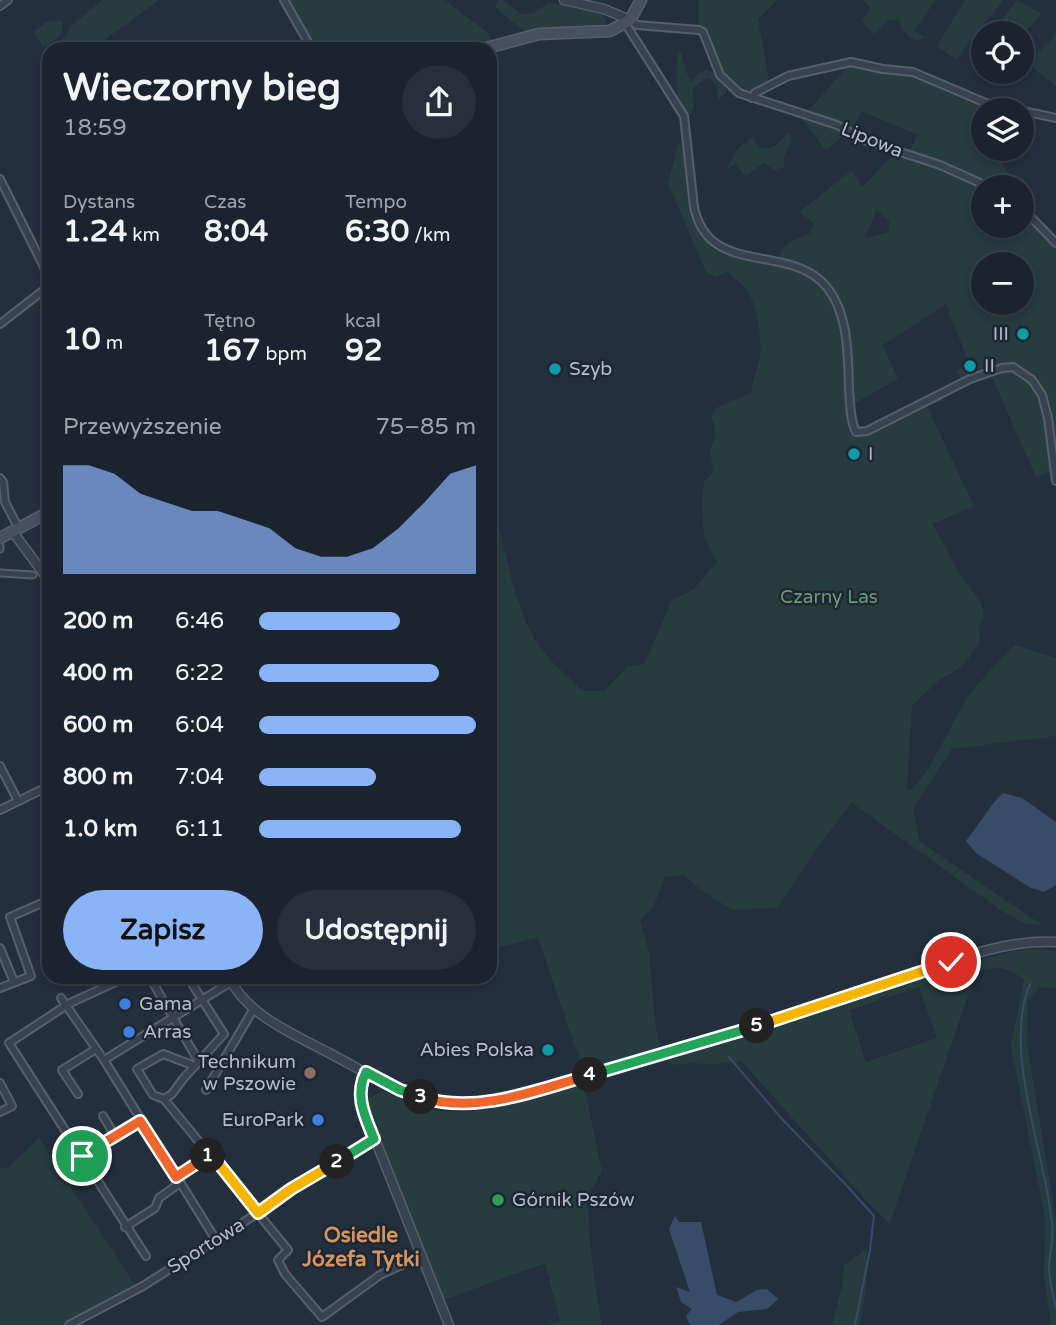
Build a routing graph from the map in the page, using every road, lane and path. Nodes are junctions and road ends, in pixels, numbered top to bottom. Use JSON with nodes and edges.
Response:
{"nodes":[{"id":1,"x":8,"y":0,"type":"edge"},
{"id":2,"x":284,"y":0,"type":"edge"},
{"id":3,"x":564,"y":0,"type":"edge"},
{"id":4,"x":641,"y":0,"type":"edge"},
{"id":5,"x":0,"y":6,"type":"edge"},
{"id":6,"x":604,"y":9,"type":"junction"},
{"id":7,"x":627,"y":21,"type":"junction"},
{"id":8,"x":614,"y":29,"type":"junction"},
{"id":9,"x":308,"y":42,"type":"edge"},
{"id":10,"x":497,"y":45,"type":"edge"},
{"id":11,"x":752,"y":98,"type":"junction"},
{"id":12,"x":1056,"y":118,"type":"edge"},
{"id":13,"x":0,"y":179,"type":"edge"},
{"id":14,"x":971,"y":179,"type":"edge"},
{"id":15,"x":1034,"y":220,"type":"edge"},
{"id":16,"x":1056,"y":243,"type":"edge"},
{"id":17,"x":42,"y":264,"type":"edge"},
{"id":18,"x":42,"y":291,"type":"edge"},
{"id":19,"x":0,"y":324,"type":"edge"},
{"id":20,"x":0,"y":478,"type":"edge"},
{"id":21,"x":1056,"y":481,"type":"edge"},
{"id":22,"x":42,"y":516,"type":"edge"},
{"id":23,"x":16,"y":530,"type":"junction"},
{"id":24,"x":1,"y":546,"type":"edge"},
{"id":25,"x":42,"y":567,"type":"edge"},
{"id":26,"x":1,"y":573,"type":"edge"},
{"id":27,"x":33,"y":575,"type":"dead end"},
{"id":28,"x":0,"y":766,"type":"edge"},
{"id":29,"x":42,"y":790,"type":"edge"},
{"id":30,"x":18,"y":802,"type":"junction"},
{"id":31,"x":0,"y":810,"type":"edge"},
{"id":32,"x":42,"y":904,"type":"edge"},
{"id":33,"x":1056,"y":942,"type":"edge"},
{"id":34,"x":0,"y":948,"type":"edge"},
{"id":35,"x":14,"y":982,"type":"junction"},
{"id":36,"x":111,"y":984,"type":"edge"},
{"id":37,"x":153,"y":984,"type":"edge"},
{"id":38,"x":192,"y":984,"type":"edge"},
{"id":39,"x":223,"y":984,"type":"edge"},
{"id":40,"x":234,"y":984,"type":"edge"},
{"id":41,"x":0,"y":988,"type":"edge"},
{"id":42,"x":61,"y":998,"type":"dead end"},
{"id":43,"x":202,"y":999,"type":"junction"},
{"id":44,"x":67,"y":1005,"type":"junction"},
{"id":45,"x":253,"y":1010,"type":"junction"},
{"id":46,"x":172,"y":1017,"type":"junction"},
{"id":47,"x":96,"y":1049,"type":"junction"},
{"id":48,"x":104,"y":1060,"type":"junction"},
{"id":49,"x":197,"y":1064,"type":"junction"},
{"id":50,"x":366,"y":1072,"type":"junction"},
{"id":51,"x":0,"y":1083,"type":"edge"},
{"id":52,"x":206,"y":1090,"type":"dead end"},
{"id":53,"x":78,"y":1094,"type":"dead end"},
{"id":54,"x":164,"y":1100,"type":"junction"},
{"id":55,"x":0,"y":1112,"type":"edge"},
{"id":56,"x":103,"y":1116,"type":"dead end"},
{"id":57,"x":140,"y":1121,"type":"junction"},
{"id":58,"x":115,"y":1136,"type":"junction"},
{"id":59,"x":374,"y":1139,"type":"junction"},
{"id":60,"x":211,"y":1154,"type":"junction"},
{"id":61,"x":82,"y":1156,"type":"junction"},
{"id":62,"x":178,"y":1180,"type":"junction"},
{"id":63,"x":258,"y":1213,"type":"junction"},
{"id":64,"x":125,"y":1227,"type":"junction"},
{"id":65,"x":216,"y":1240,"type":"junction"},
{"id":66,"x":146,"y":1256,"type":"dead end"},
{"id":67,"x":421,"y":1256,"type":"junction"},
{"id":68,"x":69,"y":1325,"type":"edge"},
{"id":69,"x":449,"y":1325,"type":"edge"}],
"edges":[{"from":1,"to":5,"type":"street"},
{"from":2,"to":9,"type":"street"},
{"from":3,"to":6,"type":"street"},
{"from":4,"to":7,"type":"main road"},
{"from":6,"to":7,"type":"street"},
{"from":6,"to":8,"type":"street"},
{"from":7,"to":8,"type":"main road"},
{"from":7,"to":11,"type":"street","name":"Lipowa"},
{"from":7,"to":21,"type":"street"},
{"from":8,"to":10,"type":"main road"},
{"from":11,"to":12,"type":"street"},
{"from":11,"to":14,"type":"street","name":"Lipowa"},
{"from":13,"to":17,"type":"street"},
{"from":15,"to":16,"type":"street"},
{"from":18,"to":19,"type":"street"},
{"from":20,"to":23,"type":"street"},
{"from":22,"to":23,"type":"main road"},
{"from":23,"to":24,"type":"main road"},
{"from":23,"to":25,"type":"street"},
{"from":26,"to":27,"type":"street"},
{"from":28,"to":30,"type":"street"},
{"from":29,"to":30,"type":"street"},
{"from":30,"to":31,"type":"street"},
{"from":32,"to":35,"type":"street"},
{"from":33,"to":50,"type":"street"},
{"from":34,"to":35,"type":"street"},
{"from":35,"to":41,"type":"street"},
{"from":36,"to":44,"type":"street"},
{"from":37,"to":46,"type":"street"},
{"from":38,"to":43,"type":"street"},
{"from":39,"to":43,"type":"street"},
{"from":40,"to":45,"type":"street"},
{"from":42,"to":44,"type":"street"},
{"from":43,"to":46,"type":"street"},
{"from":43,"to":49,"type":"street"},
{"from":44,"to":47,"type":"street"},
{"from":44,"to":61,"type":"street"},
{"from":45,"to":50,"type":"street"},
{"from":45,"to":52,"type":"street"},
{"from":46,"to":48,"type":"street"},
{"from":46,"to":49,"type":"street"},
{"from":47,"to":48,"type":"street"},
{"from":47,"to":53,"type":"street"},
{"from":48,"to":57,"type":"street"},
{"from":49,"to":54,"type":"street"},
{"from":49,"to":54,"type":"street"},
{"from":50,"to":59,"type":"street"},
{"from":51,"to":55,"type":"street"},
{"from":54,"to":60,"type":"street"},
{"from":56,"to":58,"type":"street"},
{"from":57,"to":58,"type":"street"},
{"from":57,"to":62,"type":"street"},
{"from":58,"to":61,"type":"street"},
{"from":59,"to":63,"type":"street","name":"Sportowa"},
{"from":59,"to":67,"type":"street"},
{"from":60,"to":62,"type":"street"},
{"from":60,"to":63,"type":"street"},
{"from":61,"to":64,"type":"street"},
{"from":62,"to":64,"type":"street"},
{"from":62,"to":65,"type":"street"},
{"from":63,"to":65,"type":"street","name":"Sportowa"},
{"from":63,"to":67,"type":"street"},
{"from":64,"to":66,"type":"street"},
{"from":65,"to":68,"type":"street","name":"Sportowa"},
{"from":67,"to":69,"type":"street"}]}
